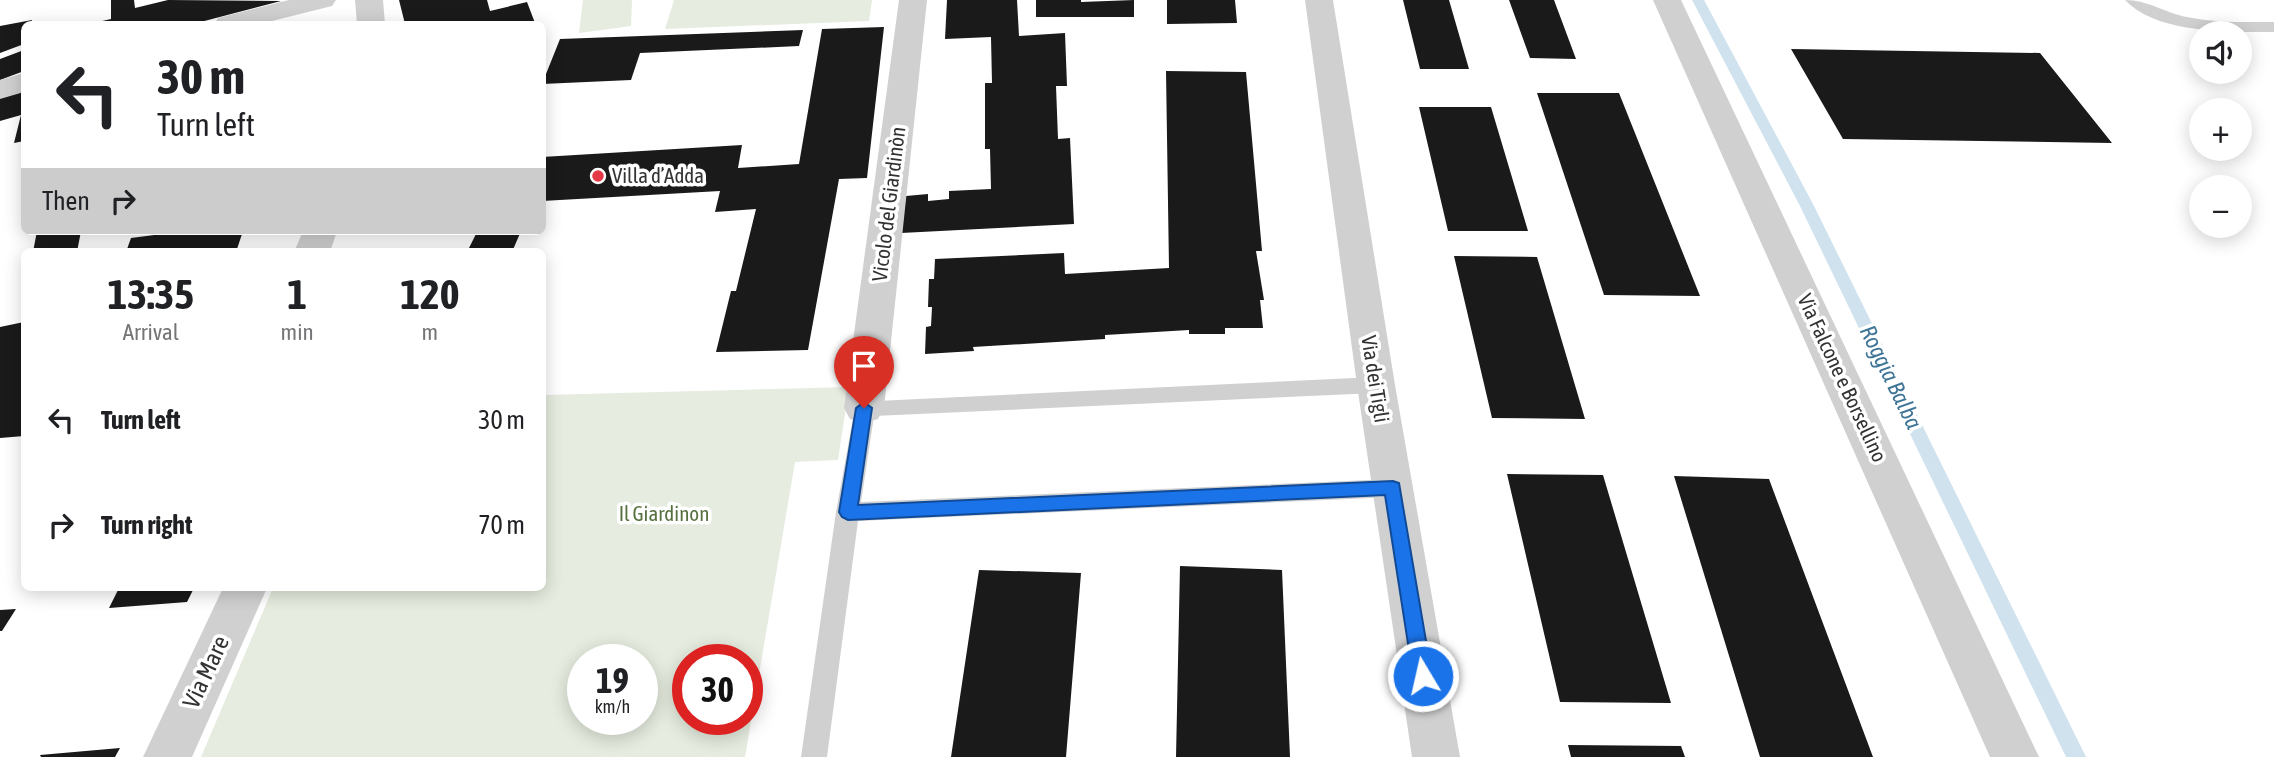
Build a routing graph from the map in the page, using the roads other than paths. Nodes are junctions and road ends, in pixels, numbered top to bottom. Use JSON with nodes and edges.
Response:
{"nodes":[{"id":1,"x":322,"y":0,"type":"edge"},
{"id":2,"x":369,"y":0,"type":"edge"},
{"id":3,"x":914,"y":0,"type":"edge"},
{"id":4,"x":1319,"y":0,"type":"edge"},
{"id":5,"x":1667,"y":0,"type":"edge"},
{"id":6,"x":2133,"y":0,"type":"edge"},
{"id":7,"x":240,"y":21,"type":"edge"},
{"id":8,"x":371,"y":21,"type":"edge"},
{"id":9,"x":2274,"y":27,"type":"edge"},
{"id":10,"x":21,"y":83,"type":"edge"},
{"id":11,"x":0,"y":90,"type":"edge"},
{"id":12,"x":1376,"y":385,"type":"junction"},
{"id":13,"x":864,"y":408,"type":"junction"},
{"id":14,"x":1393,"y":488,"type":"junction"},
{"id":15,"x":848,"y":512,"type":"junction"},
{"id":16,"x":244,"y":591,"type":"edge"},
{"id":17,"x":167,"y":757,"type":"edge"},
{"id":18,"x":814,"y":757,"type":"edge"},
{"id":19,"x":1436,"y":757,"type":"edge"},
{"id":20,"x":2015,"y":757,"type":"edge"}],
"edges":[{"from":1,"to":7,"type":"street"},
{"from":2,"to":8,"type":"street"},
{"from":3,"to":13,"type":"street","name":"Vicolo del Giardinòn"},
{"from":4,"to":12,"type":"street","name":"Via dei Tigli"},
{"from":5,"to":20,"type":"street","name":"Via Falcone e Borsellino"},
{"from":6,"to":9,"type":"lane"},
{"from":10,"to":11,"type":"street"},
{"from":12,"to":13,"type":"lane"},
{"from":12,"to":14,"type":"street","name":"Via dei Tigli"},
{"from":13,"to":15,"type":"lane"},
{"from":14,"to":15,"type":"lane"},
{"from":14,"to":19,"type":"street","name":"Via dei Tigli"},
{"from":15,"to":18,"type":"lane"},
{"from":16,"to":17,"type":"street","name":"Via Mare"}]}
